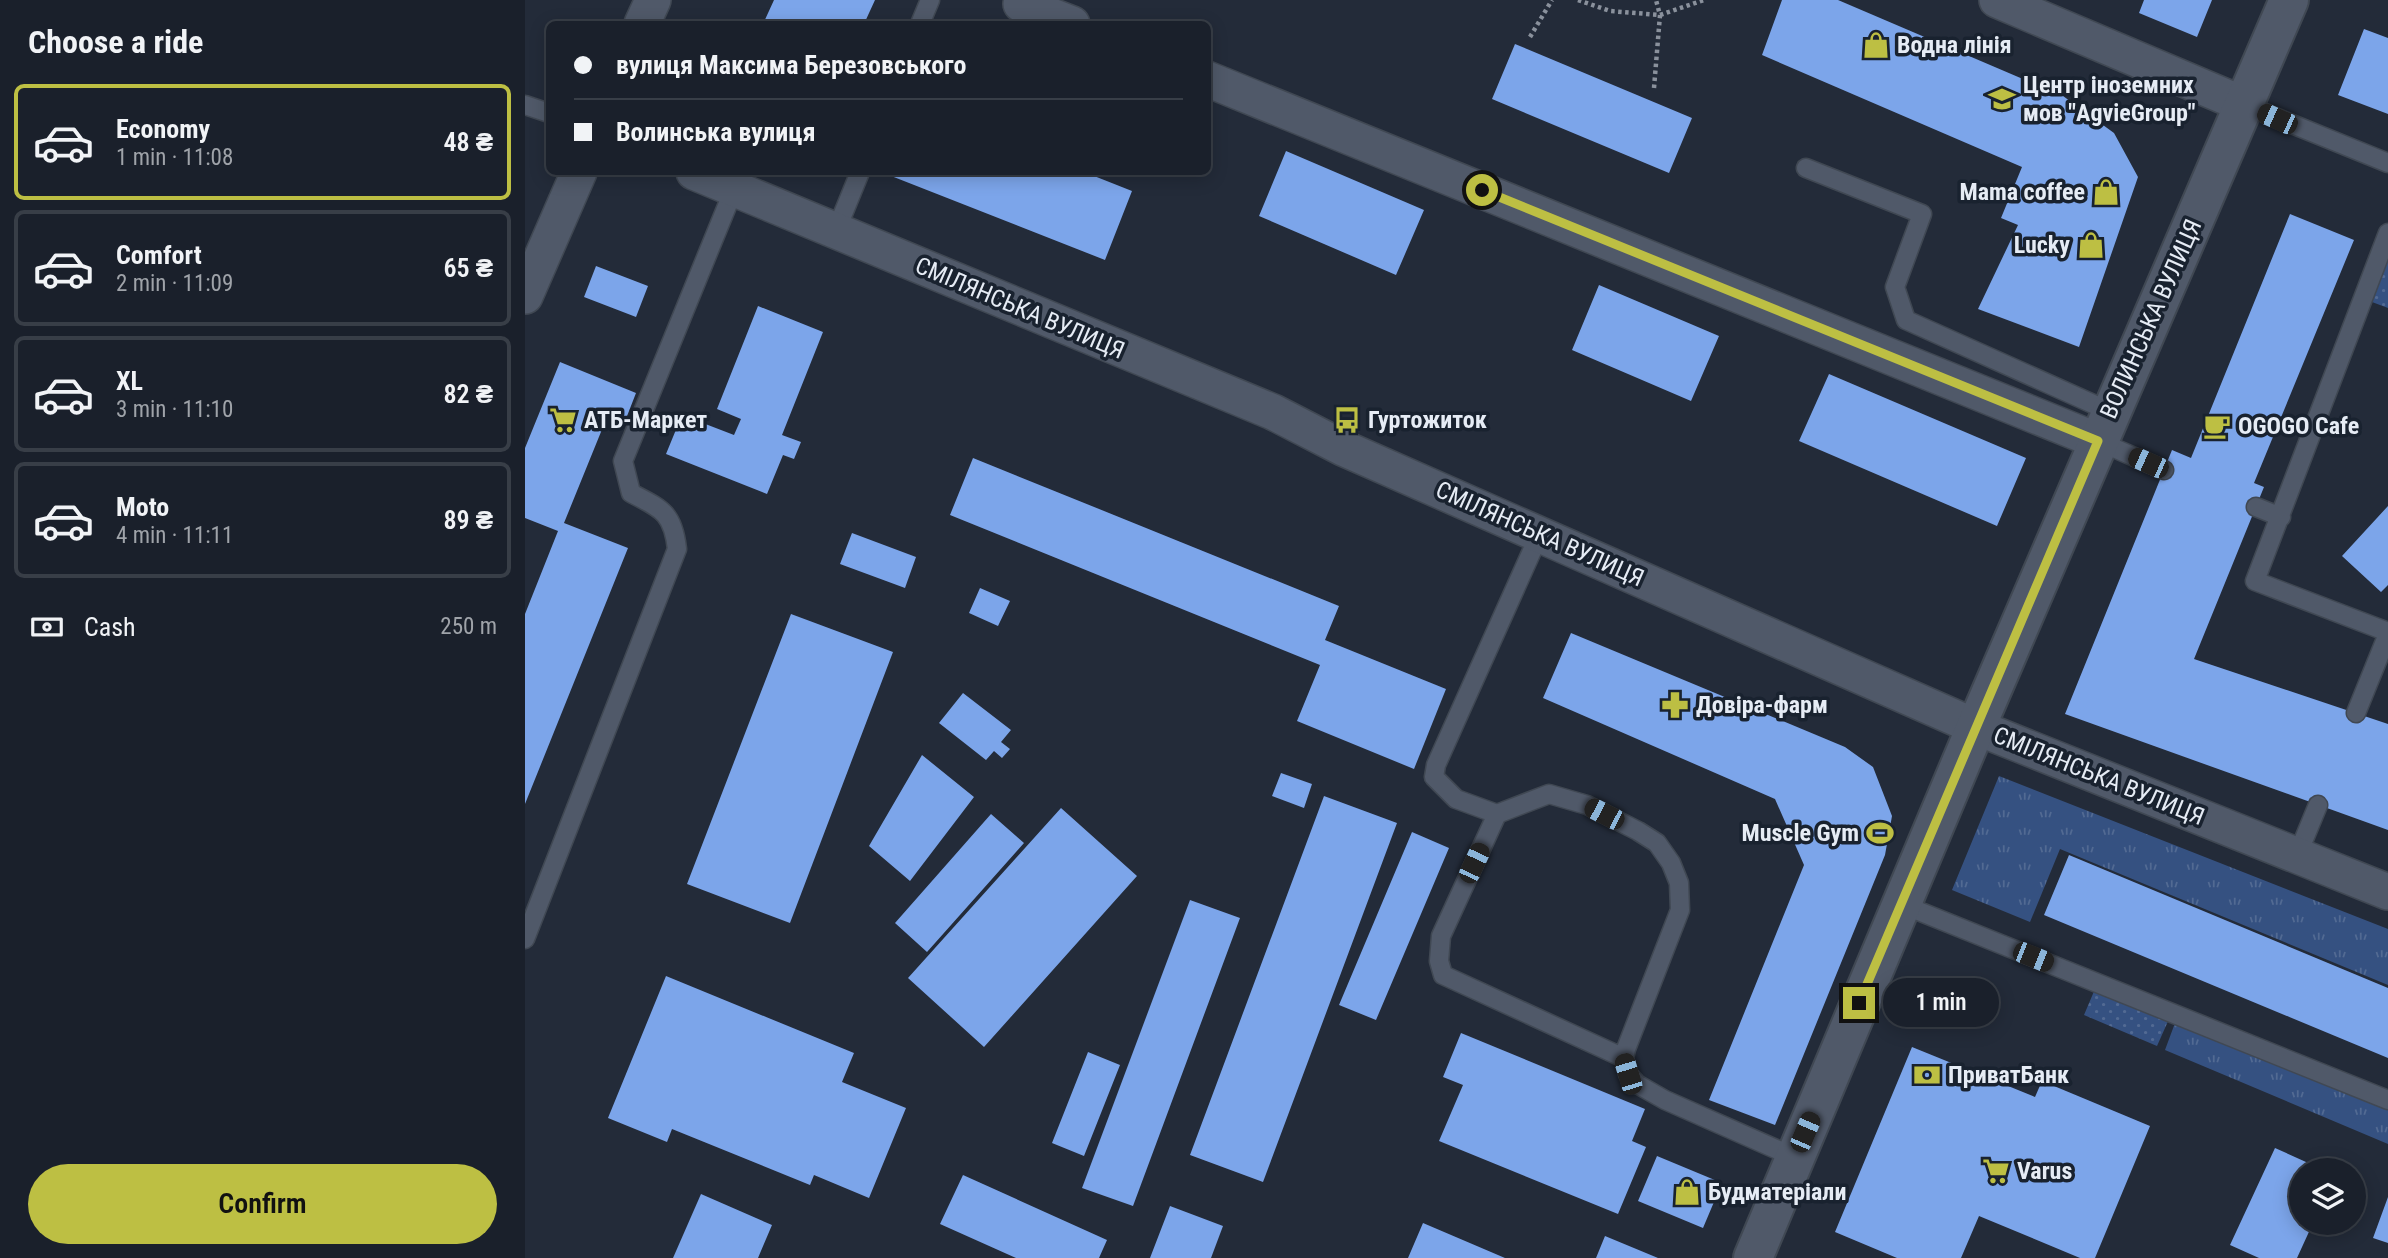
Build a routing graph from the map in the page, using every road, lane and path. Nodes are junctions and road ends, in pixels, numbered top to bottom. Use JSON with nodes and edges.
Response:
{"nodes":[{"id":1,"x":653,"y":0,"type":"edge"},
{"id":2,"x":930,"y":0,"type":"edge"},
{"id":3,"x":1552,"y":0,"type":"edge"},
{"id":4,"x":1578,"y":0,"type":"edge"},
{"id":5,"x":1656,"y":0,"type":"edge"},
{"id":6,"x":1704,"y":0,"type":"edge"},
{"id":7,"x":1997,"y":0,"type":"edge"},
{"id":8,"x":2289,"y":0,"type":"edge"},
{"id":9,"x":1018,"y":1,"type":"edge"},
{"id":10,"x":1660,"y":15,"type":"junction"},
{"id":11,"x":643,"y":21,"type":"edge"},
{"id":12,"x":921,"y":21,"type":"edge"},
{"id":13,"x":1065,"y":21,"type":"edge"},
{"id":14,"x":1530,"y":37,"type":"dead end"},
{"id":15,"x":1211,"y":81,"type":"edge"},
{"id":16,"x":1654,"y":88,"type":"dead end"},
{"id":17,"x":525,"y":105,"type":"edge"},
{"id":18,"x":2245,"y":105,"type":"junction"},
{"id":19,"x":546,"y":112,"type":"edge"},
{"id":20,"x":2388,"y":163,"type":"edge"},
{"id":21,"x":1806,"y":168,"type":"dead end"},
{"id":22,"x":578,"y":175,"type":"edge"},
{"id":23,"x":701,"y":175,"type":"edge"},
{"id":24,"x":859,"y":175,"type":"edge"},
{"id":25,"x":734,"y":189,"type":"junction"},
{"id":26,"x":836,"y":232,"type":"junction"},
{"id":27,"x":2388,"y":233,"type":"edge"},
{"id":28,"x":525,"y":296,"type":"edge"},
{"id":29,"x":2104,"y":427,"type":"junction"},
{"id":30,"x":2164,"y":470,"type":"dead end"},
{"id":31,"x":2256,"y":507,"type":"dead end"},
{"id":32,"x":2281,"y":517,"type":"junction"},
{"id":33,"x":1540,"y":533,"type":"junction"},
{"id":34,"x":2388,"y":633,"type":"edge"},
{"id":35,"x":2355,"y":713,"type":"dead end"},
{"id":36,"x":1976,"y":727,"type":"junction"},
{"id":37,"x":2318,"y":805,"type":"dead end"},
{"id":38,"x":1497,"y":814,"type":"junction"},
{"id":39,"x":2297,"y":856,"type":"junction"},
{"id":40,"x":2388,"y":892,"type":"edge"},
{"id":41,"x":1901,"y":904,"type":"junction"},
{"id":42,"x":525,"y":939,"type":"edge"},
{"id":43,"x":1624,"y":1058,"type":"junction"},
{"id":44,"x":2388,"y":1100,"type":"edge"},
{"id":45,"x":1794,"y":1157,"type":"junction"},
{"id":46,"x":1753,"y":1258,"type":"edge"}],
"edges":[{"from":1,"to":11,"type":"street"},
{"from":2,"to":12,"type":"lane"},
{"from":3,"to":14,"type":"path"},
{"from":4,"to":10,"type":"path"},
{"from":5,"to":10,"type":"path"},
{"from":6,"to":10,"type":"path"},
{"from":7,"to":18,"type":"street"},
{"from":8,"to":18,"type":"street","name":"ВОЛИНСЬКА ВУЛИЦЯ"},
{"from":9,"to":13,"type":"street"},
{"from":10,"to":16,"type":"path"},
{"from":15,"to":29,"type":"street"},
{"from":17,"to":19,"type":"lane"},
{"from":18,"to":20,"type":"lane"},
{"from":18,"to":29,"type":"street","name":"ВОЛИНСЬКА ВУЛИЦЯ"},
{"from":21,"to":29,"type":"lane"},
{"from":22,"to":28,"type":"street"},
{"from":23,"to":25,"type":"street","name":"СМІЛЯНСЬКА ВУЛИЦЯ"},
{"from":24,"to":26,"type":"lane"},
{"from":25,"to":26,"type":"street","name":"СМІЛЯНСЬКА ВУЛИЦЯ"},
{"from":25,"to":42,"type":"lane"},
{"from":26,"to":33,"type":"street","name":"СМІЛЯНСЬКА ВУЛИЦЯ"},
{"from":27,"to":32,"type":"lane"},
{"from":29,"to":30,"type":"lane"},
{"from":29,"to":36,"type":"street","name":"ВОЛИНСЬКА ВУЛИЦЯ"},
{"from":31,"to":32,"type":"lane"},
{"from":32,"to":34,"type":"lane"},
{"from":33,"to":36,"type":"street","name":"СМІЛЯНСЬКА ВУЛИЦЯ"},
{"from":33,"to":38,"type":"lane"},
{"from":34,"to":35,"type":"lane"},
{"from":36,"to":39,"type":"street","name":"СМІЛЯНСЬКА ВУЛИЦЯ"},
{"from":36,"to":41,"type":"street","name":"ВОЛИНСЬКА ВУЛИЦЯ"},
{"from":37,"to":39,"type":"lane"},
{"from":38,"to":43,"type":"lane"},
{"from":38,"to":43,"type":"lane"},
{"from":39,"to":40,"type":"street","name":"СМІЛЯНСЬКА ВУЛИЦЯ"},
{"from":41,"to":44,"type":"lane"},
{"from":41,"to":45,"type":"street","name":"ВОЛИНСЬКА ВУЛИЦЯ"},
{"from":43,"to":45,"type":"lane"},
{"from":45,"to":46,"type":"street","name":"ВОЛИНСЬКА ВУЛИЦЯ"}]}
